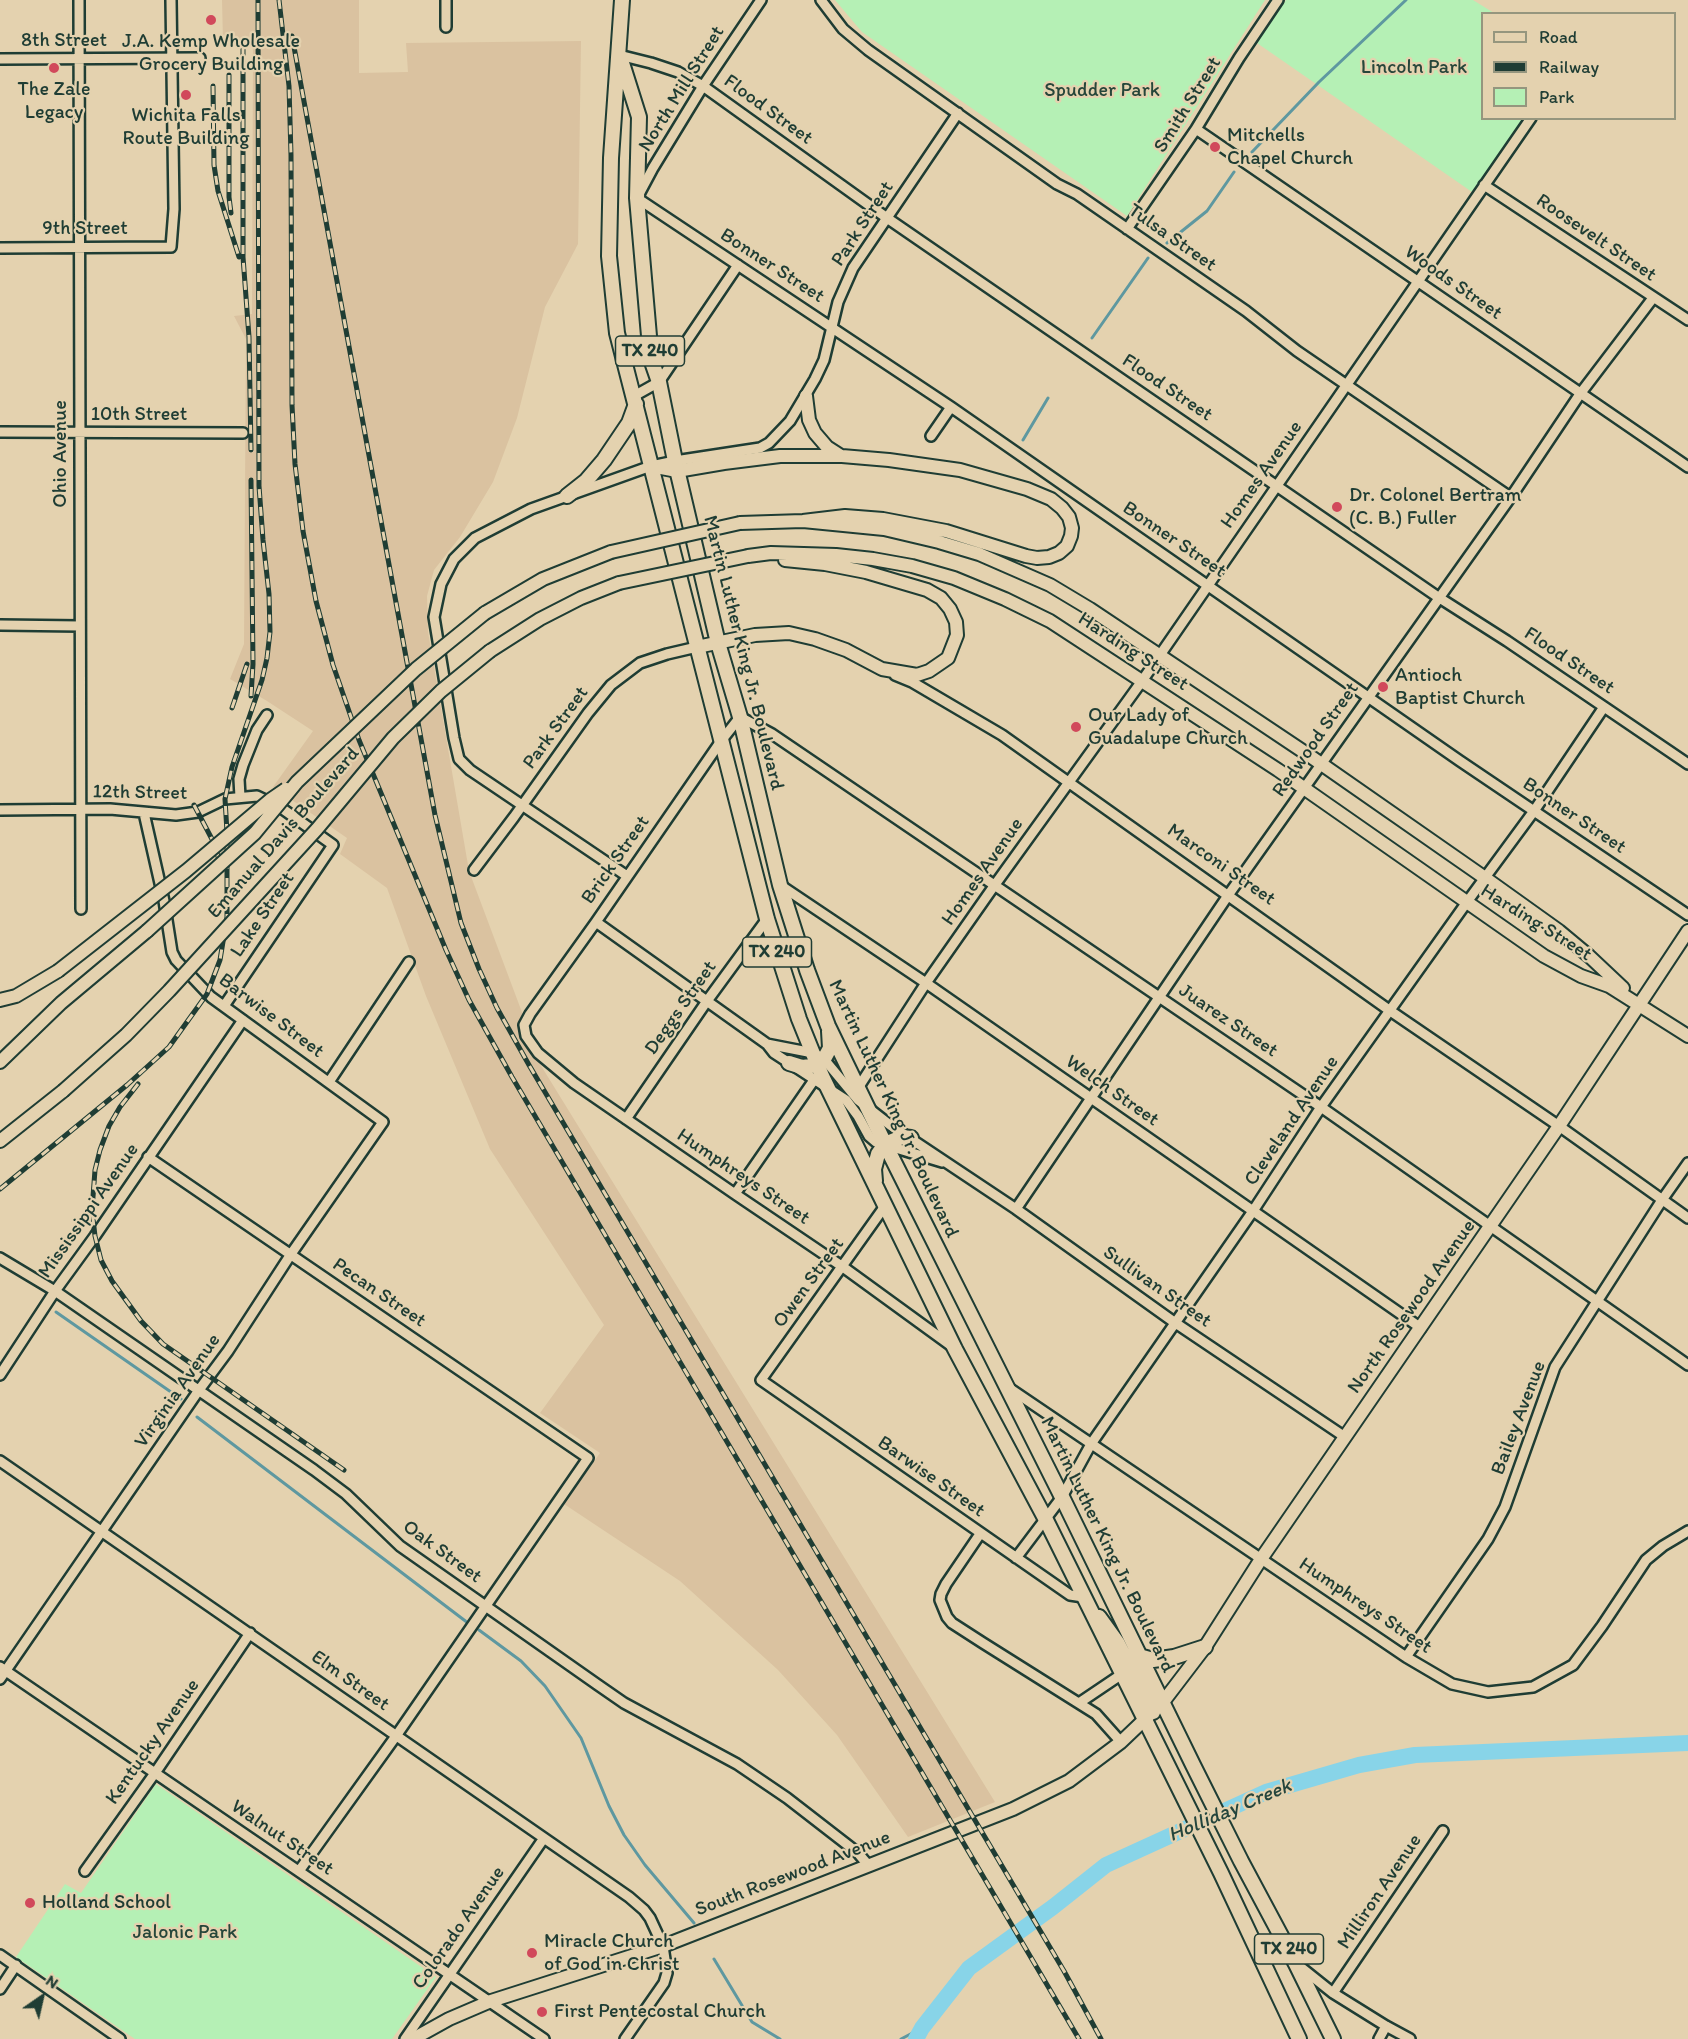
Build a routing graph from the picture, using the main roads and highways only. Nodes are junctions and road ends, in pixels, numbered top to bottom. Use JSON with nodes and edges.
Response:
{"nodes":[{"id":1,"x":622,"y":0,"type":"edge"},
{"id":2,"x":619,"y":55,"type":"junction"},
{"id":3,"x":635,"y":400,"type":"junction"},
{"id":4,"x":567,"y":496,"type":"road end"},
{"id":5,"x":828,"y":1026,"type":"junction"},
{"id":6,"x":818,"y":1058,"type":"junction"},
{"id":7,"x":789,"y":1064,"type":"road end"},
{"id":8,"x":911,"y":1137,"type":"road end"},
{"id":9,"x":885,"y":1144,"type":"junction"},
{"id":10,"x":875,"y":1185,"type":"junction"},
{"id":11,"x":1085,"y":1601,"type":"junction"},
{"id":12,"x":1205,"y":1647,"type":"road end"},
{"id":13,"x":1140,"y":1656,"type":"junction"},
{"id":14,"x":1154,"y":1711,"type":"junction"},
{"id":15,"x":1299,"y":2039,"type":"edge"},
{"id":16,"x":1333,"y":2039,"type":"edge"}],
"edges":[{"from":1,"to":2,"type":"main road","name":"Martin Luther King Jr. Boulevard","number":"TX 240"},
{"from":2,"to":3,"type":"main road","name":"Martin Luther King Jr. Boulevard","number":"TX 240"},
{"from":2,"to":5,"type":"main road","name":"Martin Luther King Jr. Boulevard","number":"TX 240"},
{"from":3,"to":4,"type":"main road"},
{"from":3,"to":6,"type":"main road","name":"Martin Luther King Jr. Boulevard","number":"TX 240"},
{"from":5,"to":6,"type":"main road"},
{"from":5,"to":9,"type":"main road","name":"Martin Luther King Jr. Boulevard","number":"TX 240"},
{"from":6,"to":7,"type":"main road"},
{"from":6,"to":10,"type":"main road","name":"Martin Luther King Jr. Boulevard","number":"TX 240"},
{"from":8,"to":9,"type":"main road"},
{"from":9,"to":10,"type":"main road"},
{"from":9,"to":13,"type":"main road","name":"Martin Luther King Jr. Boulevard","number":"TX 240"},
{"from":10,"to":11,"type":"main road","name":"Martin Luther King Jr. Boulevard","number":"TX 240"},
{"from":11,"to":14,"type":"main road"},
{"from":11,"to":14,"type":"main road","name":"Martin Luther King Jr. Boulevard","number":"TX 240"},
{"from":12,"to":13,"type":"main road"},
{"from":13,"to":14,"type":"main road","name":"Martin Luther King Jr. Boulevard","number":"TX 240"},
{"from":14,"to":15,"type":"main road","name":"Martin Luther King Jr. Boulevard","number":"TX 240"},
{"from":14,"to":16,"type":"main road","name":"Martin Luther King Jr. Boulevard","number":"TX 240"}]}
